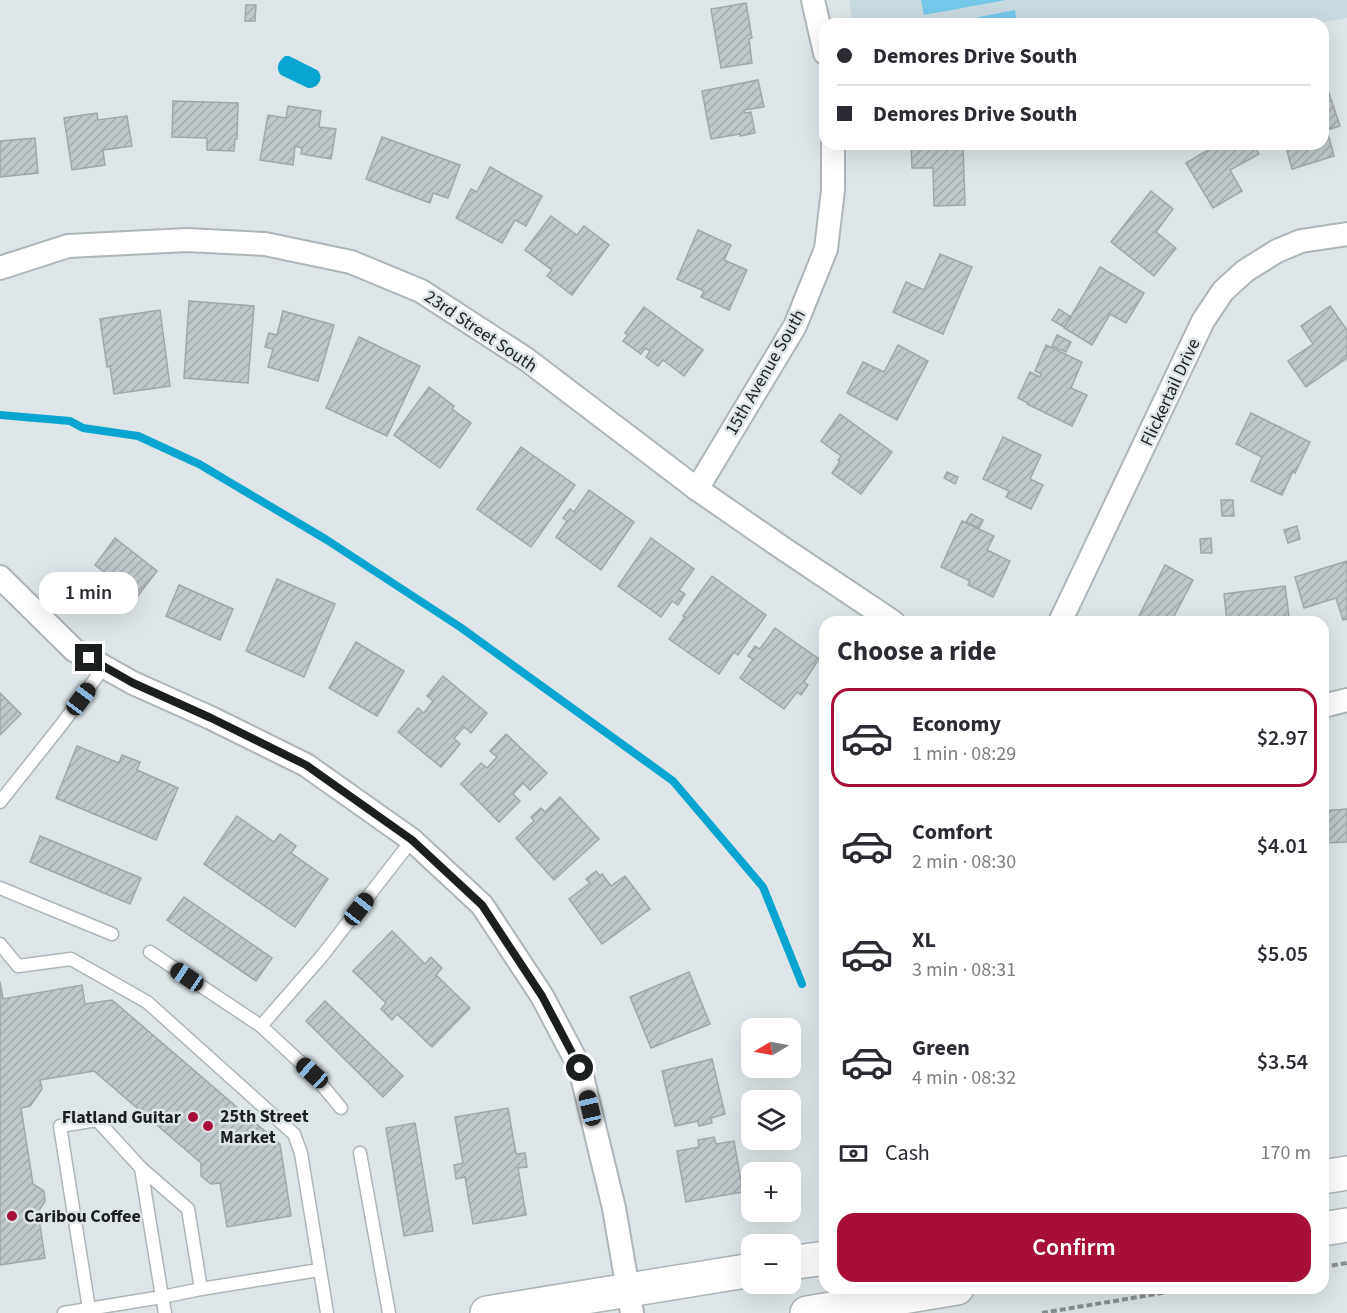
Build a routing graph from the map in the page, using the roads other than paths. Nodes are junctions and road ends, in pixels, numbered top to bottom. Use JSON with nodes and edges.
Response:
{"nodes":[{"id":1,"x":813,"y":0,"type":"edge"},
{"id":2,"x":819,"y":26,"type":"edge"},
{"id":3,"x":833,"y":150,"type":"edge"},
{"id":4,"x":1347,"y":234,"type":"edge"},
{"id":5,"x":0,"y":268,"type":"edge"},
{"id":6,"x":697,"y":489,"type":"junction"},
{"id":7,"x":0,"y":577,"type":"edge"},
{"id":8,"x":884,"y":616,"type":"edge"},
{"id":9,"x":1063,"y":616,"type":"edge"},
{"id":10,"x":104,"y":667,"type":"junction"},
{"id":11,"x":1347,"y":700,"type":"edge"},
{"id":12,"x":1329,"y":704,"type":"edge"},
{"id":13,"x":0,"y":802,"type":"edge"},
{"id":14,"x":412,"y":840,"type":"junction"},
{"id":15,"x":0,"y":888,"type":"edge"},
{"id":16,"x":112,"y":934,"type":"dead end"},
{"id":17,"x":0,"y":944,"type":"edge"},
{"id":18,"x":150,"y":952,"type":"dead end"},
{"id":19,"x":261,"y":1026,"type":"junction"},
{"id":20,"x":341,"y":1108,"type":"dead end"},
{"id":21,"x":360,"y":1153,"type":"dead end"},
{"id":22,"x":141,"y":1168,"type":"junction"},
{"id":23,"x":1347,"y":1173,"type":"edge"},
{"id":24,"x":1329,"y":1176,"type":"edge"},
{"id":25,"x":1347,"y":1225,"type":"edge"},
{"id":26,"x":1329,"y":1228,"type":"edge"},
{"id":27,"x":819,"y":1259,"type":"edge"},
{"id":28,"x":801,"y":1261,"type":"edge"},
{"id":29,"x":319,"y":1270,"type":"junction"},
{"id":30,"x":741,"y":1273,"type":"edge"},
{"id":31,"x":201,"y":1289,"type":"junction"},
{"id":32,"x":921,"y":1294,"type":"edge"},
{"id":33,"x":162,"y":1296,"type":"junction"},
{"id":34,"x":630,"y":1301,"type":"edge"},
{"id":35,"x":89,"y":1309,"type":"junction"},
{"id":36,"x":64,"y":1313,"type":"edge"},
{"id":37,"x":165,"y":1313,"type":"edge"},
{"id":38,"x":327,"y":1313,"type":"edge"},
{"id":39,"x":389,"y":1313,"type":"edge"},
{"id":40,"x":487,"y":1313,"type":"edge"},
{"id":41,"x":807,"y":1313,"type":"edge"}],
"edges":[{"from":1,"to":2,"type":"street"},
{"from":3,"to":6,"type":"street","name":"15th Avenue South"},
{"from":4,"to":9,"type":"street","name":"Flickertail Drive"},
{"from":5,"to":6,"type":"street","name":"23rd Street South"},
{"from":6,"to":8,"type":"street","name":"23rd Street South"},
{"from":7,"to":10,"type":"street"},
{"from":10,"to":13,"type":"lane"},
{"from":10,"to":14,"type":"street"},
{"from":11,"to":12,"type":"street"},
{"from":14,"to":19,"type":"lane"},
{"from":14,"to":34,"type":"street"},
{"from":15,"to":16,"type":"lane"},
{"from":17,"to":29,"type":"lane"},
{"from":18,"to":19,"type":"lane"},
{"from":19,"to":20,"type":"lane"},
{"from":21,"to":39,"type":"lane"},
{"from":22,"to":31,"type":"lane"},
{"from":22,"to":33,"type":"lane"},
{"from":22,"to":35,"type":"lane"},
{"from":23,"to":24,"type":"main road"},
{"from":25,"to":26,"type":"main road"},
{"from":27,"to":28,"type":"main road"},
{"from":29,"to":31,"type":"lane"},
{"from":29,"to":38,"type":"lane"},
{"from":30,"to":34,"type":"main road"},
{"from":31,"to":33,"type":"lane"},
{"from":32,"to":41,"type":"main road"},
{"from":33,"to":35,"type":"lane"},
{"from":33,"to":37,"type":"lane"},
{"from":34,"to":40,"type":"main road"},
{"from":35,"to":36,"type":"lane"}]}
